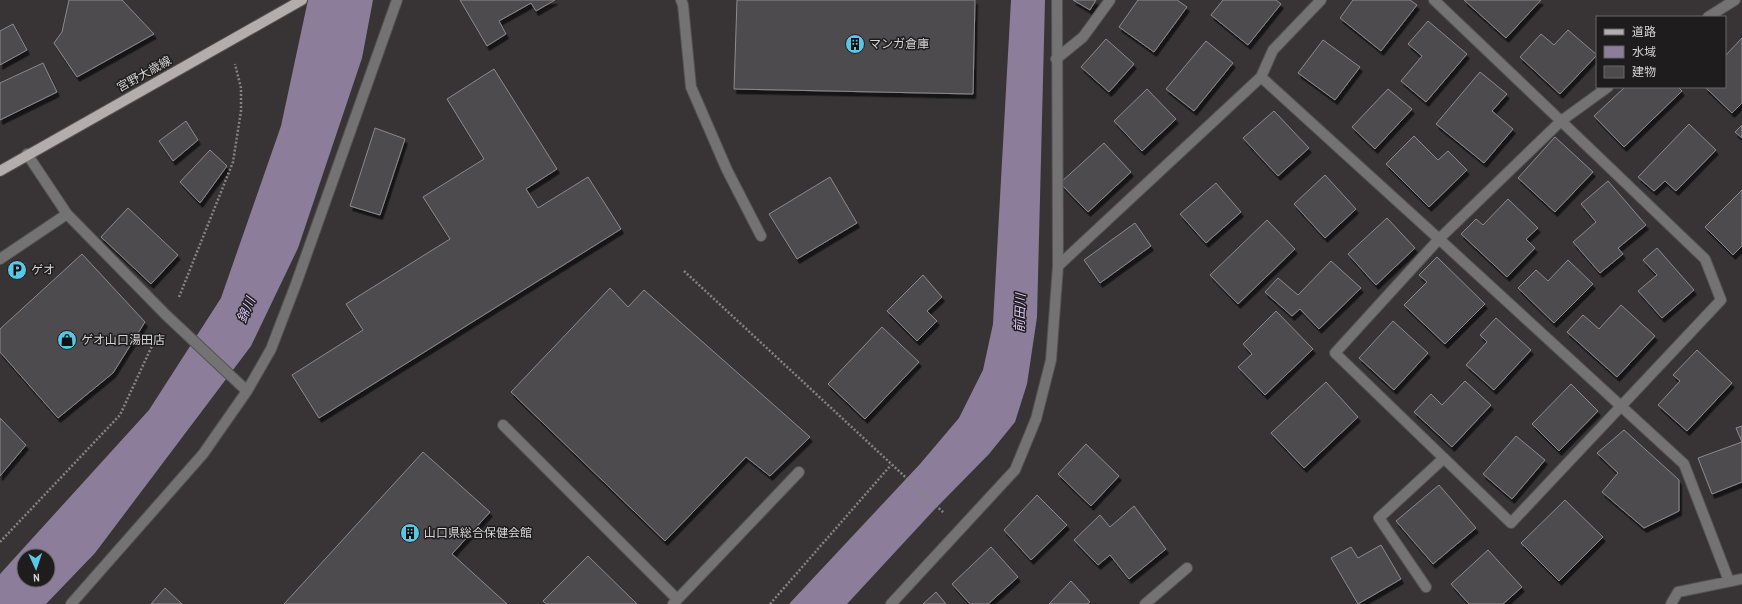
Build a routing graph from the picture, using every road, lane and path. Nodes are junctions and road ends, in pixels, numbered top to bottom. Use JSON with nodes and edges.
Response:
{"nodes":[{"id":1,"x":302,"y":0,"type":"edge"},
{"id":2,"x":397,"y":0,"type":"edge"},
{"id":3,"x":681,"y":0,"type":"edge"},
{"id":4,"x":1057,"y":0,"type":"edge"},
{"id":5,"x":1110,"y":0,"type":"edge"},
{"id":6,"x":1321,"y":0,"type":"edge"},
{"id":7,"x":1434,"y":0,"type":"edge"},
{"id":8,"x":1735,"y":0,"type":"edge"},
{"id":9,"x":291,"y":3,"type":"edge"},
{"id":10,"x":1710,"y":16,"type":"edge"},
{"id":11,"x":1056,"y":59,"type":"junction"},
{"id":12,"x":1261,"y":77,"type":"junction"},
{"id":13,"x":1607,"y":88,"type":"edge"},
{"id":14,"x":1561,"y":121,"type":"junction"},
{"id":15,"x":27,"y":154,"type":"junction"},
{"id":16,"x":0,"y":171,"type":"edge"},
{"id":17,"x":67,"y":214,"type":"junction"},
{"id":18,"x":761,"y":236,"type":"dead end"},
{"id":19,"x":1440,"y":239,"type":"junction"},
{"id":20,"x":0,"y":259,"type":"edge"},
{"id":21,"x":1058,"y":266,"type":"junction"},
{"id":22,"x":684,"y":271,"type":"dead end"},
{"id":23,"x":247,"y":391,"type":"junction"},
{"id":24,"x":1620,"y":406,"type":"junction"},
{"id":25,"x":503,"y":425,"type":"dead end"},
{"id":26,"x":1444,"y":458,"type":"junction"},
{"id":27,"x":891,"y":465,"type":"junction"},
{"id":28,"x":799,"y":472,"type":"dead end"},
{"id":29,"x":961,"y":528,"type":"junction"},
{"id":30,"x":1186,"y":568,"type":"dead end"},
{"id":31,"x":1742,"y":578,"type":"edge"},
{"id":32,"x":1729,"y":580,"type":"junction"},
{"id":33,"x":1426,"y":587,"type":"dead end"},
{"id":34,"x":675,"y":602,"type":"edge"},
{"id":35,"x":71,"y":604,"type":"edge"},
{"id":36,"x":770,"y":604,"type":"edge"},
{"id":37,"x":891,"y":604,"type":"edge"},
{"id":38,"x":1145,"y":604,"type":"edge"},
{"id":39,"x":1671,"y":604,"type":"edge"}],
"edges":[{"from":1,"to":9,"type":"main road","name":"宮野大歳線"},
{"from":2,"to":23,"type":"street"},
{"from":3,"to":18,"type":"street"},
{"from":4,"to":11,"type":"street"},
{"from":5,"to":11,"type":"street"},
{"from":6,"to":12,"type":"street"},
{"from":7,"to":14,"type":"street"},
{"from":8,"to":10,"type":"street"},
{"from":9,"to":15,"type":"main road","name":"宮野大歳線"},
{"from":11,"to":21,"type":"street"},
{"from":12,"to":19,"type":"street"},
{"from":12,"to":21,"type":"street"},
{"from":13,"to":14,"type":"street"},
{"from":14,"to":19,"type":"street"},
{"from":14,"to":24,"type":"street"},
{"from":15,"to":16,"type":"main road","name":"宮野大歳線"},
{"from":15,"to":17,"type":"street"},
{"from":17,"to":20,"type":"street"},
{"from":17,"to":23,"type":"street"},
{"from":19,"to":24,"type":"street"},
{"from":19,"to":26,"type":"street"},
{"from":21,"to":29,"type":"street"},
{"from":22,"to":27,"type":"path"},
{"from":23,"to":35,"type":"street"},
{"from":24,"to":26,"type":"street"},
{"from":24,"to":32,"type":"street"},
{"from":25,"to":34,"type":"street"},
{"from":26,"to":33,"type":"street"},
{"from":27,"to":29,"type":"path"},
{"from":27,"to":36,"type":"path"},
{"from":28,"to":34,"type":"street"},
{"from":29,"to":37,"type":"street"},
{"from":30,"to":38,"type":"street"},
{"from":31,"to":32,"type":"street"},
{"from":32,"to":39,"type":"street"}]}
